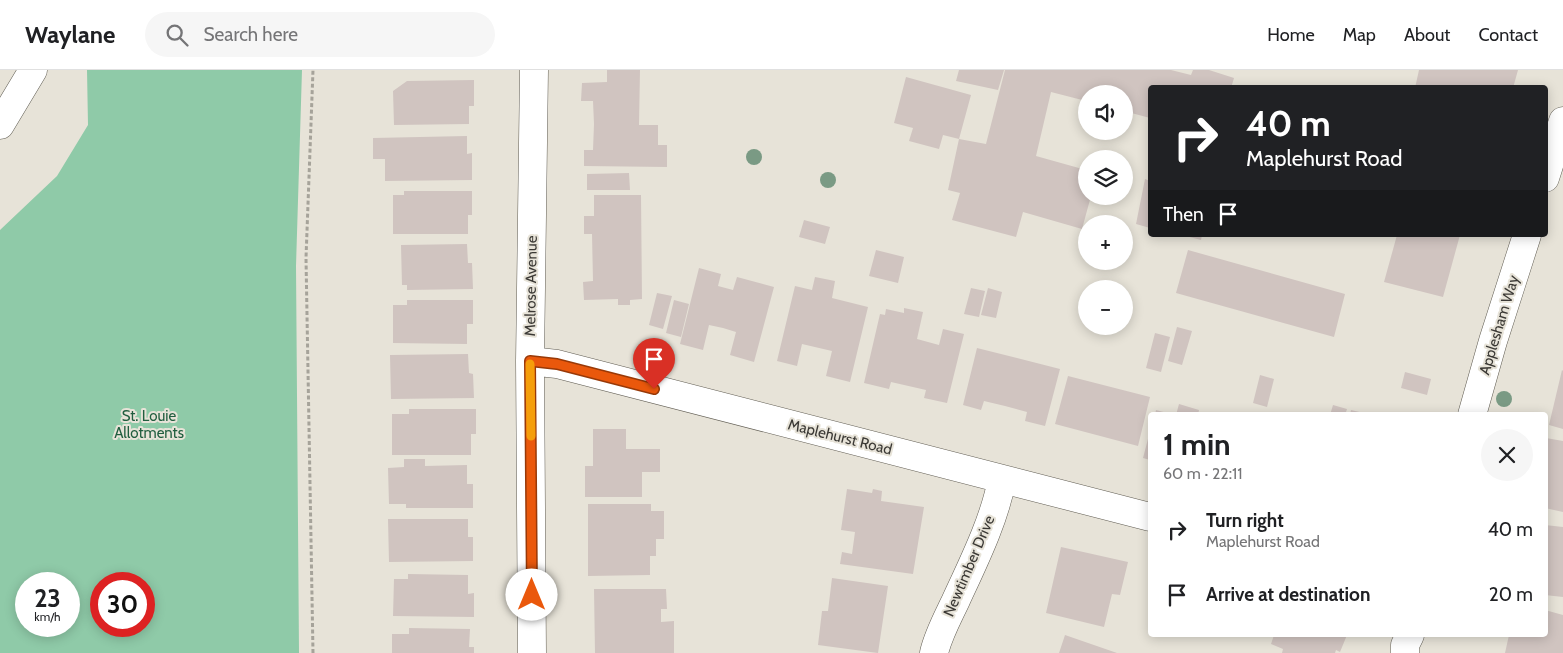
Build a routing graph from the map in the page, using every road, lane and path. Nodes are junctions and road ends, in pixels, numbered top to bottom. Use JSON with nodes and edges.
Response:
{"nodes":[{"id":1,"x":33,"y":70,"type":"edge"},
{"id":2,"x":313,"y":70,"type":"edge"},
{"id":3,"x":534,"y":70,"type":"edge"},
{"id":4,"x":1563,"y":121,"type":"edge"},
{"id":5,"x":0,"y":125,"type":"edge"},
{"id":6,"x":1548,"y":168,"type":"edge"},
{"id":7,"x":1526,"y":237,"type":"edge"},
{"id":8,"x":530,"y":361,"type":"junction"},
{"id":9,"x":1473,"y":412,"type":"edge"},
{"id":10,"x":1002,"y":479,"type":"junction"},
{"id":11,"x":1148,"y":516,"type":"edge"},
{"id":12,"x":313,"y":653,"type":"edge"},
{"id":13,"x":532,"y":653,"type":"edge"},
{"id":14,"x":934,"y":653,"type":"edge"}],
"edges":[{"from":1,"to":5,"type":"street"},
{"from":2,"to":12,"type":"path"},
{"from":3,"to":8,"type":"street","name":"Melrose Avenue"},
{"from":4,"to":6,"type":"street"},
{"from":7,"to":9,"type":"street","name":"Applesham Way"},
{"from":8,"to":10,"type":"street","name":"Maplehurst Road"},
{"from":8,"to":13,"type":"street","name":"Melrose Avenue"},
{"from":10,"to":11,"type":"street","name":"Maplehurst Road"},
{"from":10,"to":14,"type":"street","name":"Newtimber Drive"}]}
